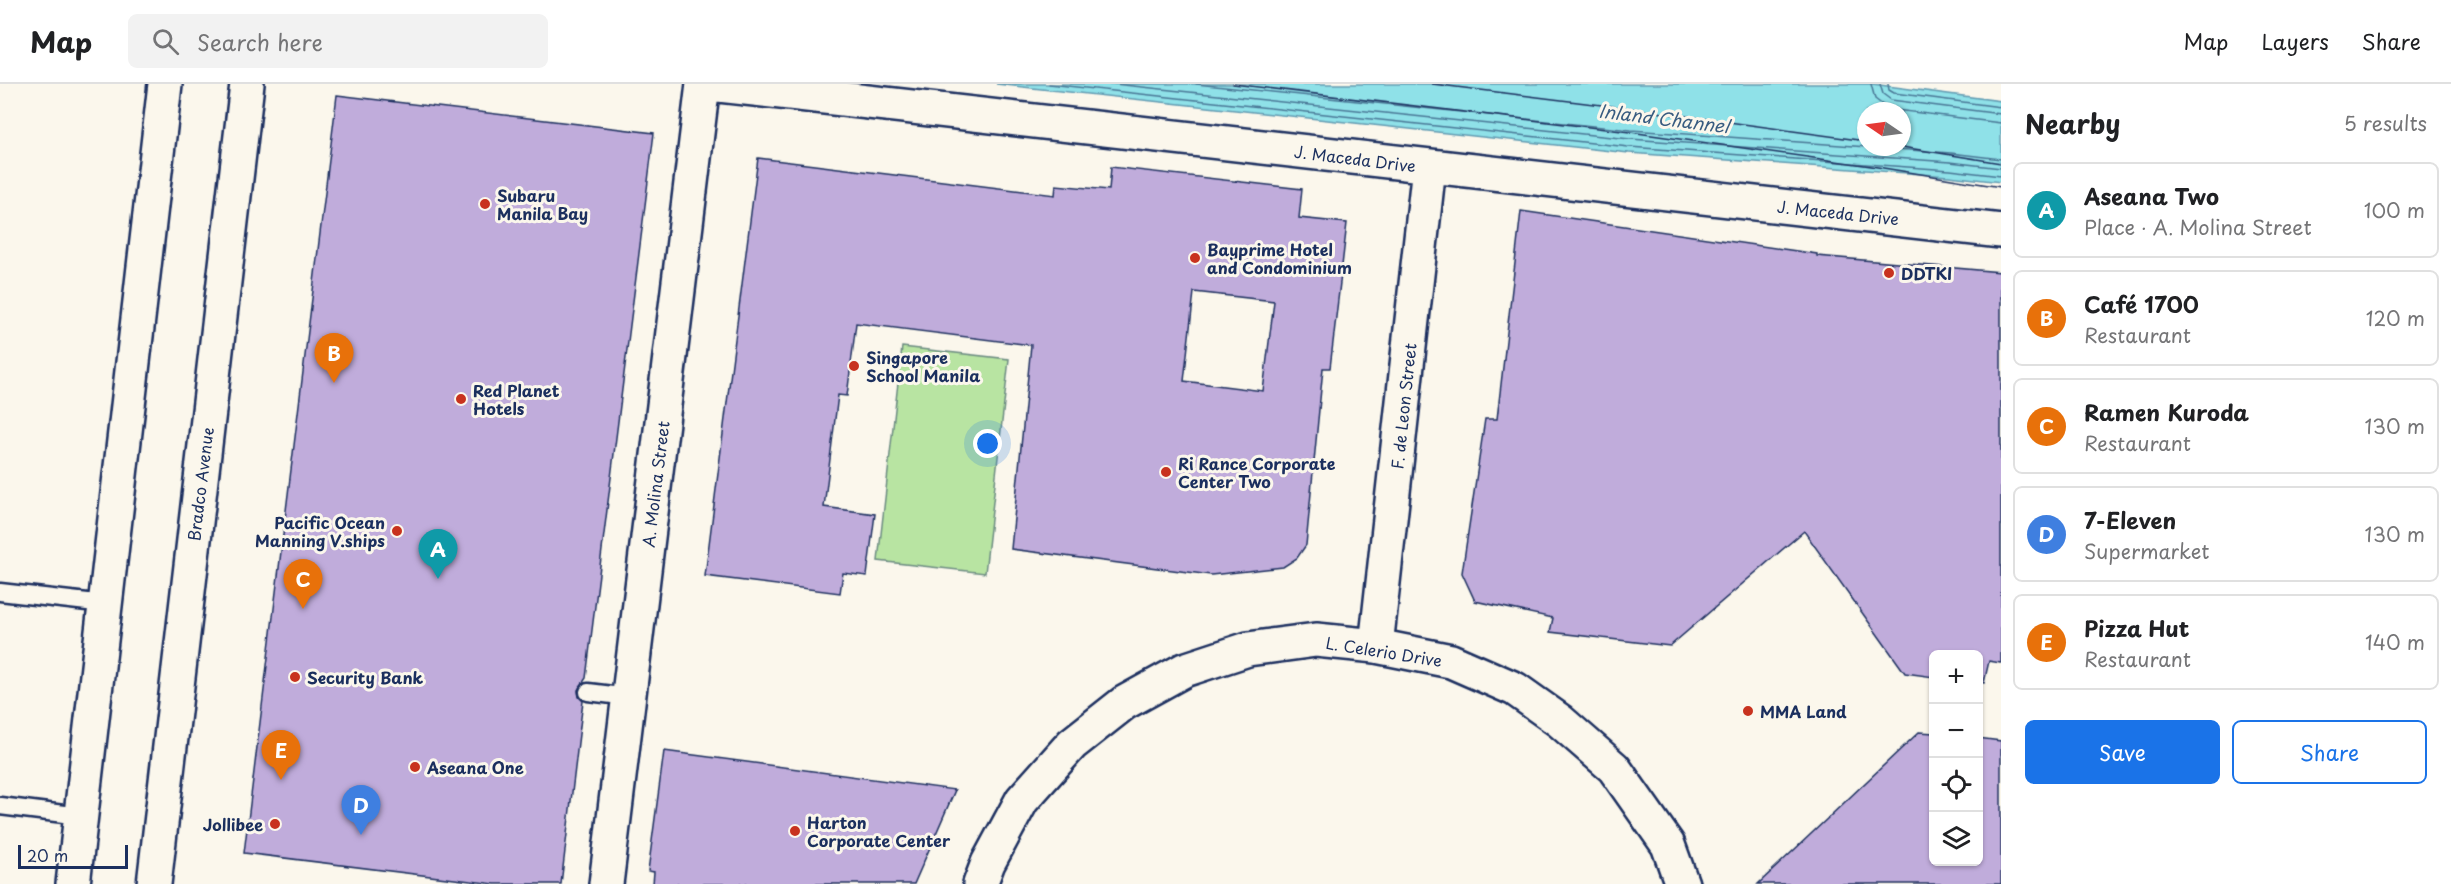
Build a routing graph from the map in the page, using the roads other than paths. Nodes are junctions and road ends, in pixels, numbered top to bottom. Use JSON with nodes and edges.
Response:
{"nodes":[{"id":1,"x":165,"y":84,"type":"edge"},
{"id":2,"x":247,"y":84,"type":"edge"},
{"id":3,"x":703,"y":84,"type":"edge"},
{"id":4,"x":710,"y":84,"type":"edge"},
{"id":5,"x":1430,"y":166,"type":"junction"},
{"id":6,"x":2001,"y":231,"type":"edge"},
{"id":7,"x":0,"y":592,"type":"edge"},
{"id":8,"x":105,"y":604,"type":"junction"},
{"id":9,"x":1376,"y":646,"type":"junction"},
{"id":10,"x":588,"y":692,"type":"dead end"},
{"id":11,"x":629,"y":697,"type":"junction"},
{"id":12,"x":0,"y":806,"type":"edge"},
{"id":13,"x":80,"y":816,"type":"junction"},
{"id":14,"x":73,"y":884,"type":"edge"},
{"id":15,"x":154,"y":884,"type":"edge"},
{"id":16,"x":606,"y":884,"type":"edge"},
{"id":17,"x":980,"y":884,"type":"edge"},
{"id":18,"x":1682,"y":884,"type":"edge"}],
"edges":[{"from":1,"to":8,"type":"street"},
{"from":2,"to":15,"type":"street","name":"Bradco Avenue"},
{"from":3,"to":11,"type":"street","name":"A. Molina Street"},
{"from":4,"to":5,"type":"street","name":"J. Maceda Drive"},
{"from":5,"to":6,"type":"street","name":"J. Maceda Drive"},
{"from":5,"to":9,"type":"street","name":"F. de Leon Street"},
{"from":7,"to":8,"type":"lane"},
{"from":8,"to":13,"type":"street"},
{"from":9,"to":17,"type":"street","name":"L. Celerio Drive"},
{"from":9,"to":18,"type":"street","name":"L. Celerio Drive"},
{"from":10,"to":11,"type":"lane"},
{"from":11,"to":16,"type":"street","name":"A. Molina Street"},
{"from":12,"to":13,"type":"lane"},
{"from":13,"to":14,"type":"street"}]}
